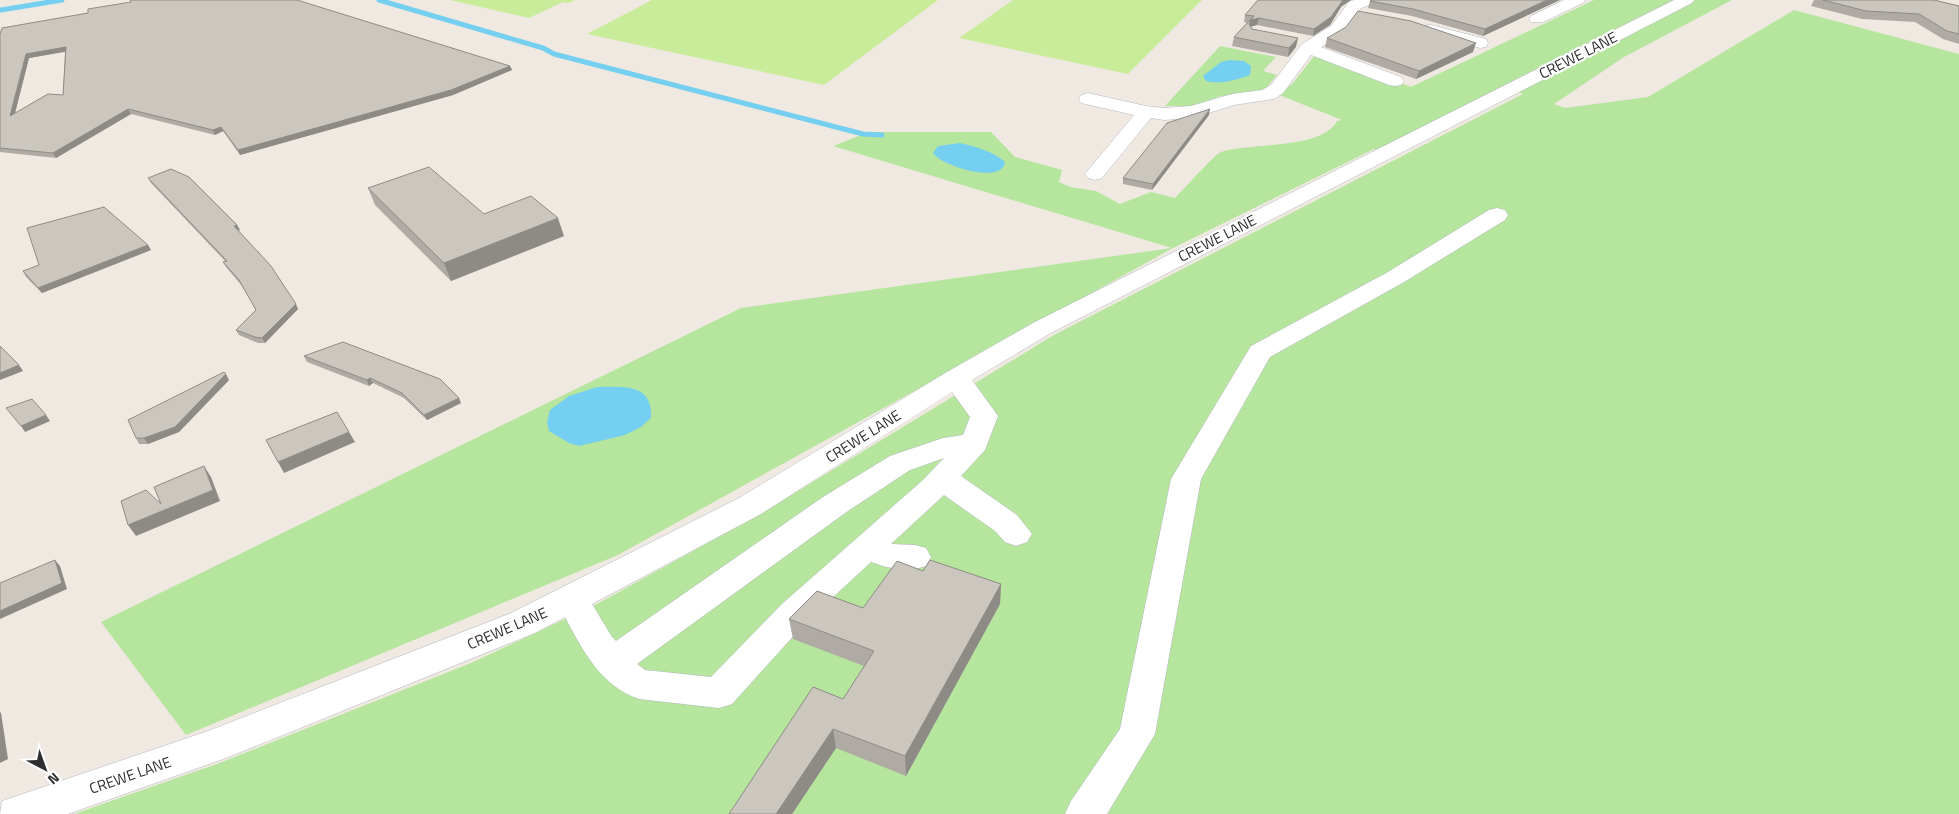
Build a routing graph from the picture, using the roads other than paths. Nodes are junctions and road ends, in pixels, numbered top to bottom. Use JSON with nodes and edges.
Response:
{"nodes":[{"id":1,"x":1686,"y":0,"type":"edge"},
{"id":2,"x":1574,"y":1,"type":"edge"},
{"id":3,"x":1374,"y":8,"type":"edge"},
{"id":4,"x":1537,"y":19,"type":"dead end"},
{"id":5,"x":1413,"y":24,"type":"edge"},
{"id":6,"x":1292,"y":39,"type":"edge"},
{"id":7,"x":1480,"y":43,"type":"dead end"},
{"id":8,"x":1311,"y":46,"type":"junction"},
{"id":9,"x":1395,"y":81,"type":"dead end"},
{"id":10,"x":1088,"y":99,"type":"dead end"},
{"id":11,"x":1146,"y":112,"type":"junction"},
{"id":12,"x":1095,"y":174,"type":"dead end"},
{"id":13,"x":1497,"y":215,"type":"dead end"},
{"id":14,"x":956,"y":378,"type":"junction"},
{"id":15,"x":975,"y":443,"type":"junction"},
{"id":16,"x":942,"y":478,"type":"junction"},
{"id":17,"x":1016,"y":534,"type":"dead end"},
{"id":18,"x":866,"y":548,"type":"junction"},
{"id":19,"x":915,"y":557,"type":"dead end"},
{"id":20,"x":572,"y":599,"type":"junction"},
{"id":21,"x":613,"y":662,"type":"junction"},
{"id":22,"x":16,"y":814,"type":"edge"},
{"id":23,"x":1085,"y":814,"type":"edge"}],
"edges":[{"from":1,"to":14,"type":"street","name":"CREWE LANE"},
{"from":2,"to":4,"type":"street"},
{"from":3,"to":8,"type":"street"},
{"from":5,"to":7,"type":"street"},
{"from":6,"to":8,"type":"street"},
{"from":8,"to":9,"type":"street"},
{"from":8,"to":11,"type":"street"},
{"from":10,"to":11,"type":"street"},
{"from":11,"to":12,"type":"street"},
{"from":13,"to":23,"type":"street"},
{"from":14,"to":15,"type":"street"},
{"from":14,"to":20,"type":"street","name":"CREWE LANE"},
{"from":15,"to":16,"type":"street"},
{"from":15,"to":21,"type":"street"},
{"from":16,"to":17,"type":"street"},
{"from":16,"to":18,"type":"street"},
{"from":18,"to":19,"type":"street"},
{"from":18,"to":21,"type":"street"},
{"from":20,"to":21,"type":"street"},
{"from":20,"to":22,"type":"street","name":"CREWE LANE"}]}
